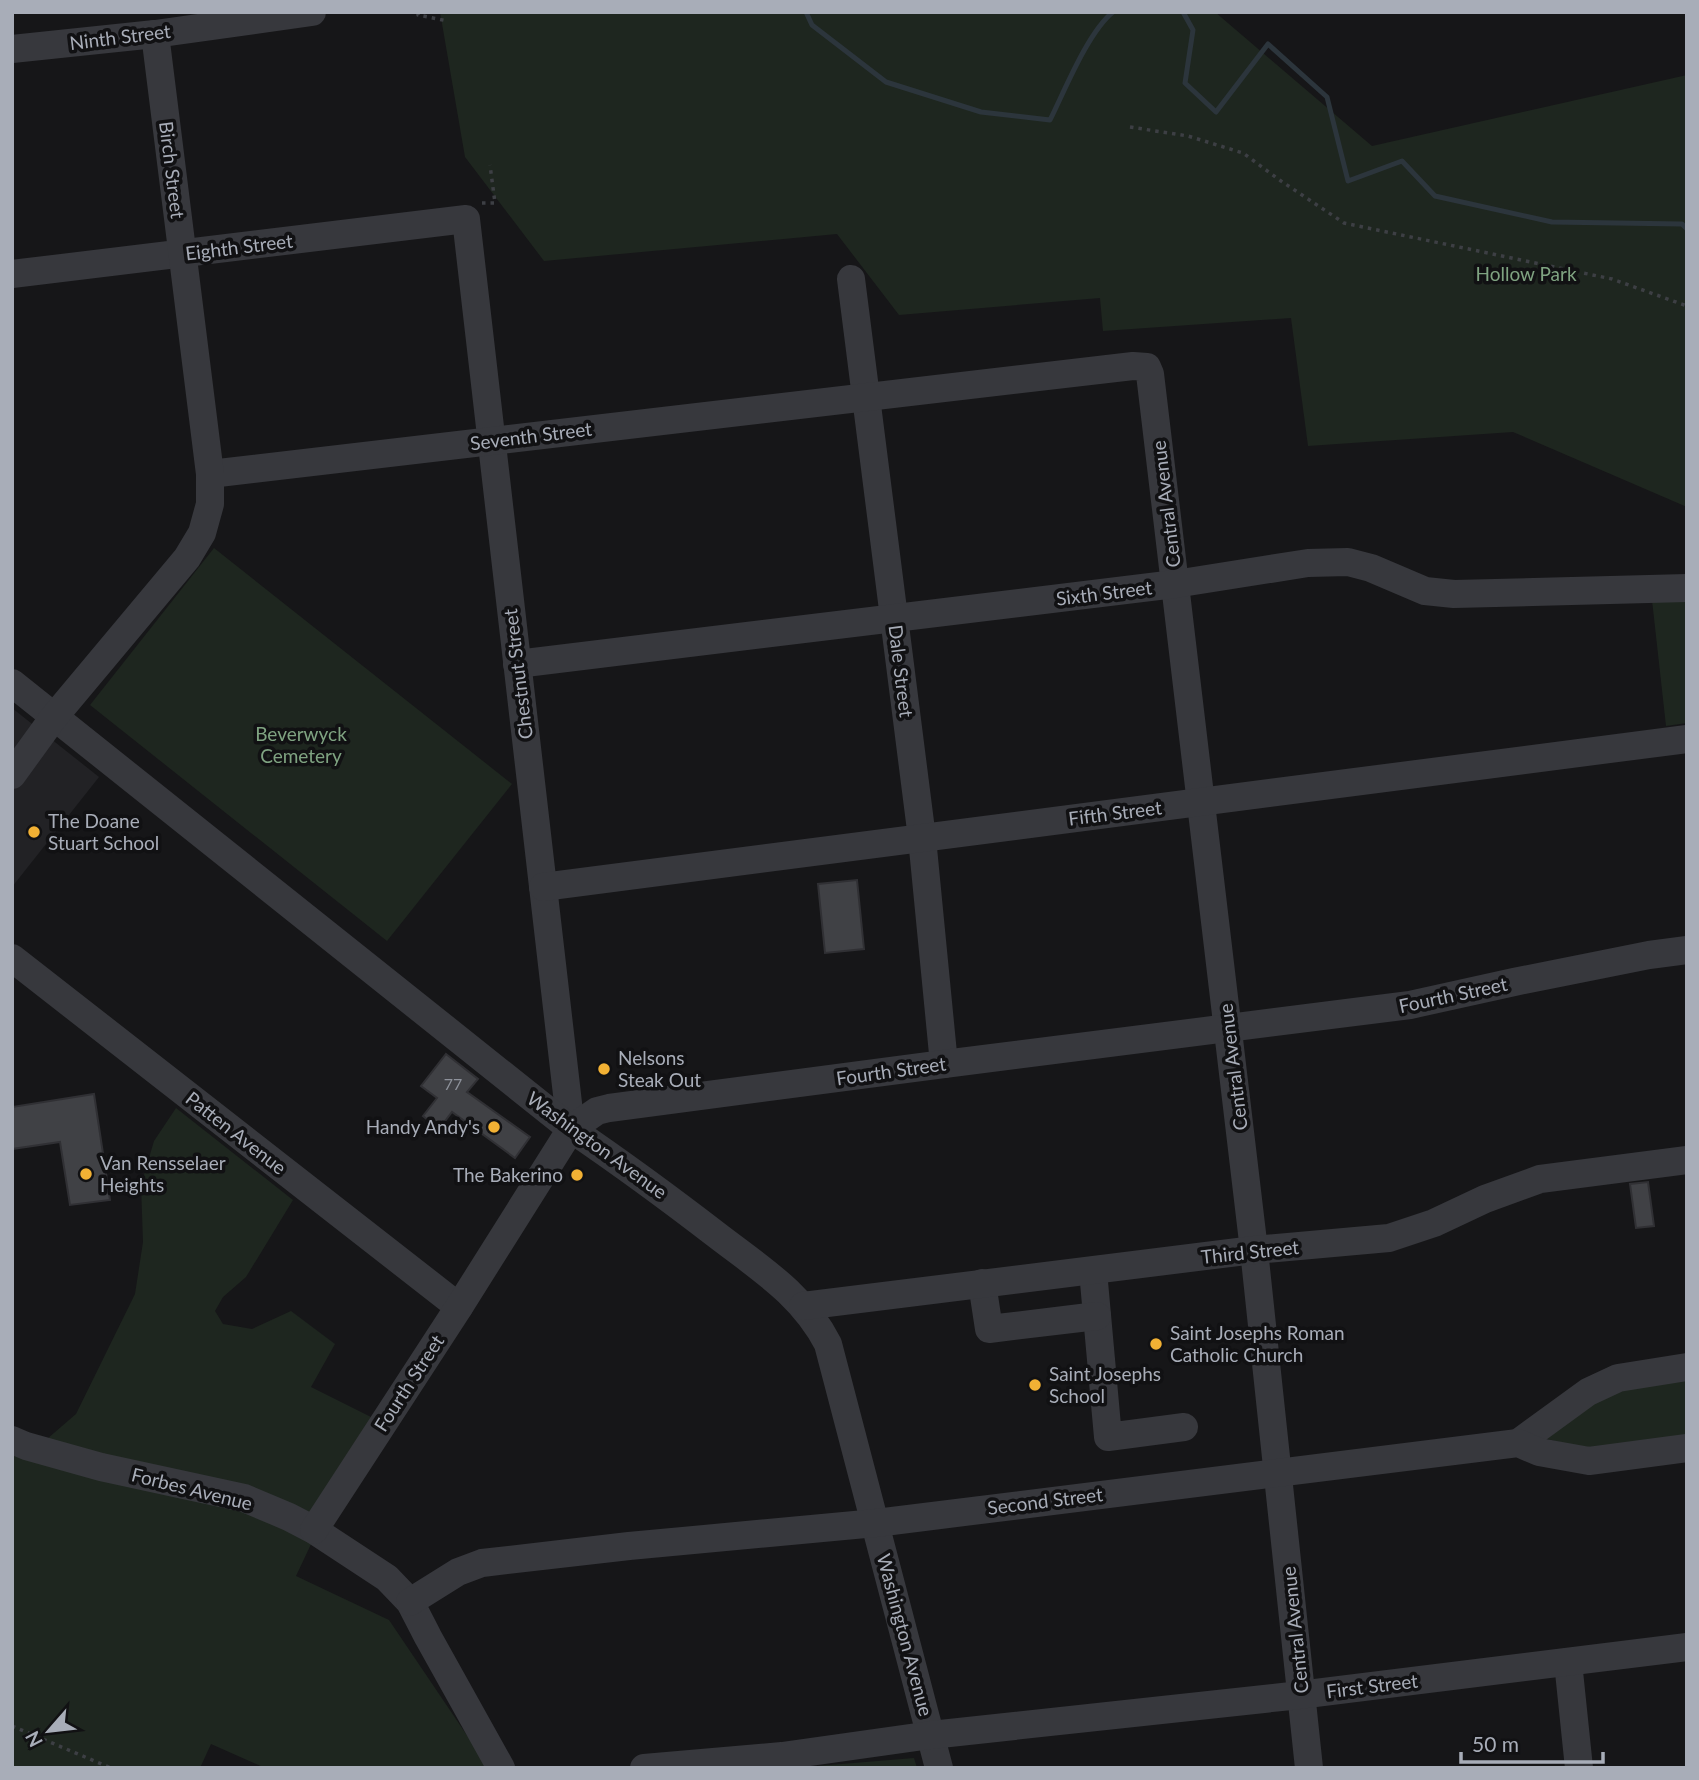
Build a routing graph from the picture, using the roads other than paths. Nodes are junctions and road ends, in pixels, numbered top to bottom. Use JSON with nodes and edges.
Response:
{"nodes":[{"id":1,"x":312,"y":12,"type":"edge"},
{"id":2,"x":155,"y":34,"type":"junction"},
{"id":3,"x":12,"y":49,"type":"edge"},
{"id":4,"x":466,"y":219,"type":"joint"},
{"id":5,"x":183,"y":254,"type":"junction"},
{"id":6,"x":12,"y":274,"type":"edge"},
{"id":7,"x":851,"y":279,"type":"dead end"},
{"id":8,"x":1147,"y":367,"type":"joint"},
{"id":9,"x":866,"y":397,"type":"junction"},
{"id":10,"x":492,"y":441,"type":"junction"},
{"id":11,"x":210,"y":474,"type":"junction"},
{"id":12,"x":1175,"y":584,"type":"junction"},
{"id":13,"x":1687,"y":588,"type":"edge"},
{"id":14,"x":894,"y":618,"type":"junction"},
{"id":15,"x":517,"y":664,"type":"junction"},
{"id":16,"x":12,"y":683,"type":"edge"},
{"id":17,"x":54,"y":717,"type":"junction"},
{"id":18,"x":1687,"y":739,"type":"edge"},
{"id":19,"x":21,"y":752,"type":"edge"},
{"id":20,"x":12,"y":775,"type":"edge"},
{"id":21,"x":1201,"y":802,"type":"junction"},
{"id":22,"x":922,"y":838,"type":"junction"},
{"id":23,"x":543,"y":887,"type":"junction"},
{"id":24,"x":1687,"y":950,"type":"edge"},
{"id":25,"x":12,"y":958,"type":"edge"},
{"id":26,"x":1228,"y":1027,"type":"junction"},
{"id":27,"x":944,"y":1063,"type":"junction"},
{"id":28,"x":571,"y":1129,"type":"junction"},
{"id":29,"x":1687,"y":1160,"type":"edge"},
{"id":30,"x":1254,"y":1250,"type":"junction"},
{"id":31,"x":1093,"y":1271,"type":"junction"},
{"id":32,"x":982,"y":1283,"type":"junction"},
{"id":33,"x":803,"y":1306,"type":"junction"},
{"id":34,"x":459,"y":1307,"type":"junction"},
{"id":35,"x":1097,"y":1316,"type":"junction"},
{"id":36,"x":1687,"y":1367,"type":"edge"},
{"id":37,"x":1184,"y":1427,"type":"dead end"},
{"id":38,"x":12,"y":1440,"type":"edge"},
{"id":39,"x":1518,"y":1443,"type":"junction"},
{"id":40,"x":1687,"y":1448,"type":"edge"},
{"id":41,"x":1278,"y":1472,"type":"junction"},
{"id":42,"x":876,"y":1522,"type":"junction"},
{"id":43,"x":314,"y":1530,"type":"junction"},
{"id":44,"x":410,"y":1602,"type":"junction"},
{"id":45,"x":1687,"y":1647,"type":"edge"},
{"id":46,"x":1568,"y":1662,"type":"junction"},
{"id":47,"x":1301,"y":1695,"type":"junction"},
{"id":48,"x":931,"y":1735,"type":"junction"},
{"id":49,"x":501,"y":1768,"type":"edge"},
{"id":50,"x":644,"y":1768,"type":"edge"},
{"id":51,"x":939,"y":1768,"type":"edge"},
{"id":52,"x":1309,"y":1768,"type":"edge"},
{"id":53,"x":1579,"y":1768,"type":"edge"}],
"edges":[{"from":1,"to":2,"type":"street","name":"Ninth Street"},
{"from":2,"to":3,"type":"street","name":"Ninth Street"},
{"from":2,"to":5,"type":"street","name":"Birch Street"},
{"from":4,"to":5,"type":"street","name":"Eighth Street"},
{"from":4,"to":10,"type":"street","name":"Chestnut Street"},
{"from":5,"to":6,"type":"street","name":"Eighth Street"},
{"from":5,"to":11,"type":"street","name":"Birch Street"},
{"from":7,"to":9,"type":"street","name":"Dale Street"},
{"from":8,"to":9,"type":"street","name":"Seventh Street"},
{"from":8,"to":12,"type":"street","name":"Central Avenue"},
{"from":9,"to":10,"type":"street","name":"Seventh Street"},
{"from":9,"to":14,"type":"street","name":"Dale Street"},
{"from":10,"to":11,"type":"street","name":"Seventh Street"},
{"from":10,"to":15,"type":"street","name":"Chestnut Street"},
{"from":11,"to":17,"type":"street"},
{"from":12,"to":13,"type":"street","name":"Sixth Street"},
{"from":12,"to":14,"type":"street","name":"Sixth Street"},
{"from":12,"to":21,"type":"street","name":"Central Avenue"},
{"from":14,"to":15,"type":"street","name":"Sixth Street"},
{"from":14,"to":22,"type":"street","name":"Dale Street"},
{"from":15,"to":23,"type":"street","name":"Chestnut Street"},
{"from":16,"to":17,"type":"street","name":"Washington Avenue"},
{"from":17,"to":19,"type":"street"},
{"from":17,"to":28,"type":"street","name":"Washington Avenue"},
{"from":18,"to":21,"type":"street","name":"Fifth Street"},
{"from":19,"to":20,"type":"street"},
{"from":21,"to":22,"type":"street","name":"Fifth Street"},
{"from":21,"to":26,"type":"street","name":"Central Avenue"},
{"from":22,"to":23,"type":"street","name":"Fifth Street"},
{"from":22,"to":27,"type":"street","name":"Dale Street"},
{"from":23,"to":28,"type":"street","name":"Chestnut Street"},
{"from":24,"to":26,"type":"street","name":"Fourth Street"},
{"from":25,"to":34,"type":"street","name":"Patten Avenue"},
{"from":26,"to":27,"type":"street","name":"Fourth Street"},
{"from":26,"to":30,"type":"street","name":"Central Avenue"},
{"from":27,"to":28,"type":"street","name":"Fourth Street"},
{"from":28,"to":33,"type":"street","name":"Washington Avenue"},
{"from":28,"to":34,"type":"street","name":"Fourth Street"},
{"from":29,"to":30,"type":"street","name":"Third Street"},
{"from":30,"to":31,"type":"street","name":"Third Street"},
{"from":30,"to":41,"type":"street","name":"Central Avenue"},
{"from":31,"to":32,"type":"street","name":"Third Street"},
{"from":31,"to":35,"type":"street"},
{"from":32,"to":33,"type":"street","name":"Third Street"},
{"from":32,"to":35,"type":"street"},
{"from":33,"to":42,"type":"street","name":"Washington Avenue"},
{"from":34,"to":43,"type":"street","name":"Fourth Street"},
{"from":35,"to":37,"type":"street"},
{"from":36,"to":39,"type":"street"},
{"from":38,"to":43,"type":"street","name":"Forbes Avenue"},
{"from":39,"to":40,"type":"street","name":"Second Street"},
{"from":39,"to":41,"type":"street","name":"Second Street"},
{"from":41,"to":42,"type":"street","name":"Second Street"},
{"from":41,"to":47,"type":"street","name":"Central Avenue"},
{"from":42,"to":44,"type":"street","name":"Second Street"},
{"from":42,"to":48,"type":"street","name":"Washington Avenue"},
{"from":43,"to":44,"type":"street","name":"Forbes Avenue"},
{"from":44,"to":49,"type":"street","name":"Forbes Avenue"},
{"from":45,"to":46,"type":"street","name":"First Street"},
{"from":46,"to":47,"type":"street","name":"First Street"},
{"from":46,"to":53,"type":"street"},
{"from":47,"to":48,"type":"street","name":"First Street"},
{"from":47,"to":52,"type":"street","name":"Central Avenue"},
{"from":48,"to":50,"type":"street","name":"First Street"},
{"from":48,"to":51,"type":"street","name":"Washington Avenue"}]}
